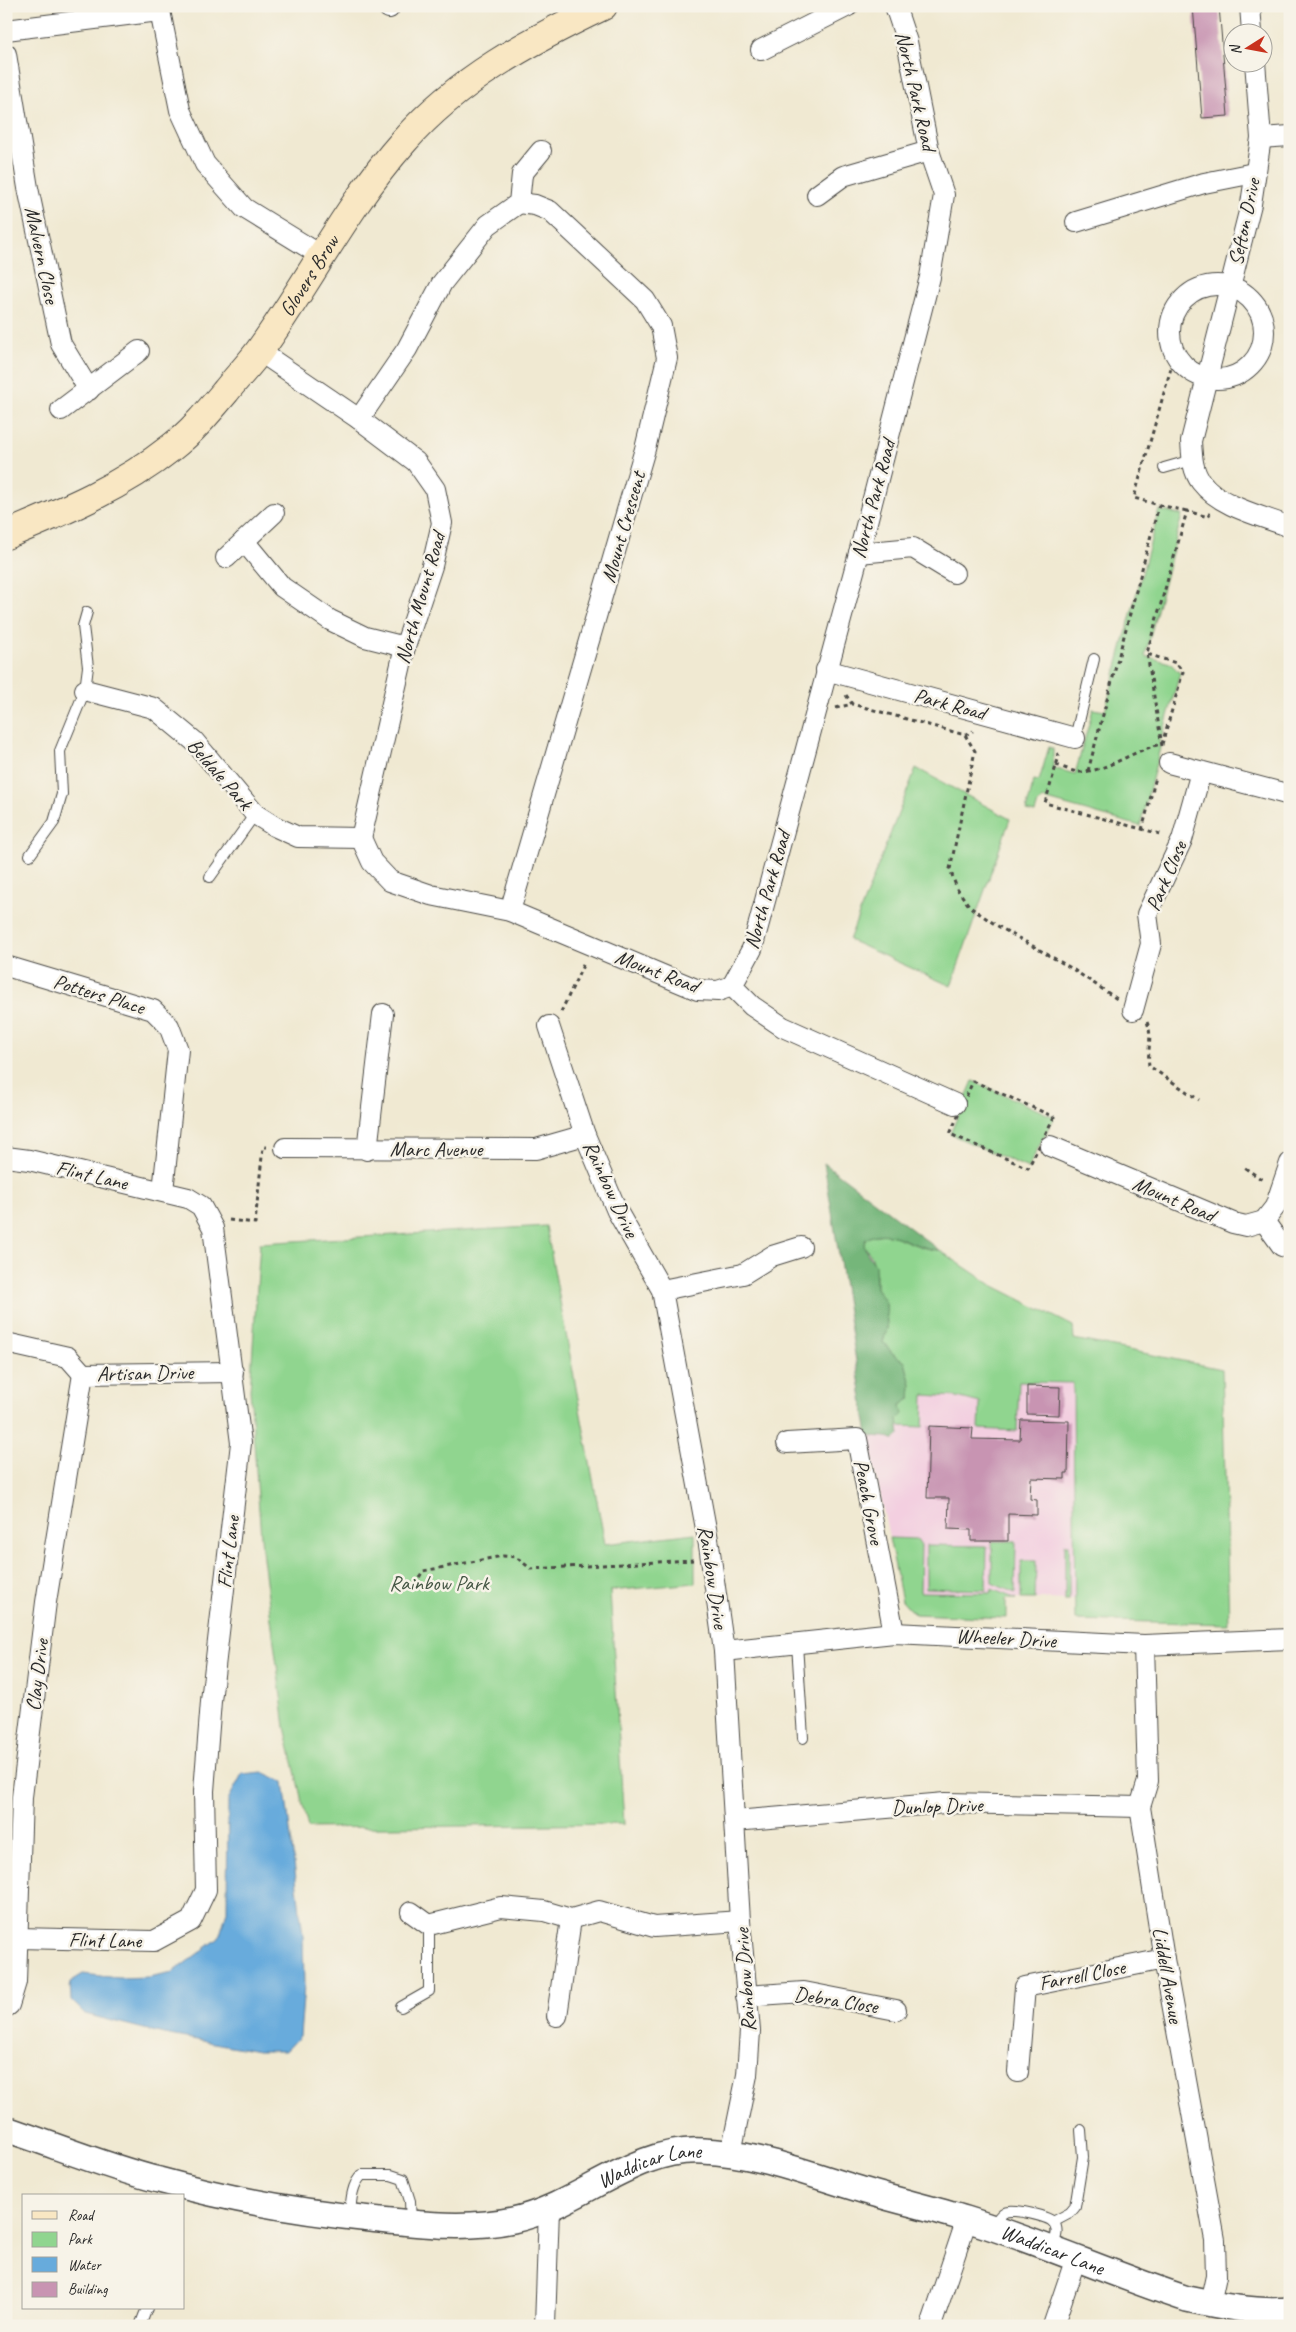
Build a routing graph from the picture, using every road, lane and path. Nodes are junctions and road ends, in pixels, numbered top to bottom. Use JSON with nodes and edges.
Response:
{"nodes":[{"id":1,"x":603,"y":6,"type":"edge"},
{"id":2,"x":848,"y":6,"type":"edge"},
{"id":3,"x":895,"y":6,"type":"edge"},
{"id":4,"x":1250,"y":6,"type":"edge"},
{"id":5,"x":159,"y":9,"type":"edge"},
{"id":6,"x":1251,"y":22,"type":"edge"},
{"id":7,"x":6,"y":30,"type":"edge"},
{"id":8,"x":761,"y":50,"type":"dead end"},
{"id":9,"x":6,"y":54,"type":"edge"},
{"id":10,"x":1256,"y":72,"type":"edge"},
{"id":11,"x":1290,"y":136,"type":"edge"},
{"id":12,"x":1261,"y":138,"type":"junction"},
{"id":13,"x":541,"y":151,"type":"dead end"},
{"id":14,"x":929,"y":151,"type":"junction"},
{"id":15,"x":1254,"y":173,"type":"junction"},
{"id":16,"x":817,"y":195,"type":"dead end"},
{"id":17,"x":519,"y":203,"type":"junction"},
{"id":18,"x":1076,"y":222,"type":"dead end"},
{"id":19,"x":322,"y":256,"type":"junction"},
{"id":20,"x":1230,"y":287,"type":"junction"},
{"id":21,"x":139,"y":351,"type":"dead end"},
{"id":22,"x":260,"y":351,"type":"junction"},
{"id":23,"x":1175,"y":354,"type":"junction"},
{"id":24,"x":1207,"y":379,"type":"junction"},
{"id":25,"x":89,"y":390,"type":"junction"},
{"id":26,"x":61,"y":410,"type":"dead end"},
{"id":27,"x":359,"y":419,"type":"junction"},
{"id":28,"x":1192,"y":460,"type":"junction"},
{"id":29,"x":1164,"y":468,"type":"dead end"},
{"id":30,"x":1215,"y":496,"type":"junction"},
{"id":31,"x":1159,"y":505,"type":"junction"},
{"id":32,"x":1187,"y":511,"type":"junction"},
{"id":33,"x":274,"y":513,"type":"dead end"},
{"id":34,"x":1290,"y":527,"type":"edge"},
{"id":35,"x":7,"y":535,"type":"edge"},
{"id":36,"x":244,"y":540,"type":"junction"},
{"id":37,"x":859,"y":553,"type":"junction"},
{"id":38,"x":226,"y":558,"type":"dead end"},
{"id":39,"x":954,"y":573,"type":"dead end"},
{"id":40,"x":87,"y":612,"type":"dead end"},
{"id":41,"x":405,"y":647,"type":"junction"},
{"id":42,"x":1147,"y":653,"type":"junction"},
{"id":43,"x":1094,"y":660,"type":"dead end"},
{"id":44,"x":826,"y":670,"type":"junction"},
{"id":45,"x":86,"y":690,"type":"junction"},
{"id":46,"x":964,"y":735,"type":"dead end"},
{"id":47,"x":1075,"y":738,"type":"joint"},
{"id":48,"x":1162,"y":744,"type":"junction"},
{"id":49,"x":1056,"y":751,"type":"dead end"},
{"id":50,"x":1162,"y":763,"type":"junction"},
{"id":51,"x":1056,"y":765,"type":"junction"},
{"id":52,"x":1088,"y":771,"type":"junction"},
{"id":53,"x":1201,"y":772,"type":"junction"},
{"id":54,"x":1290,"y":795,"type":"edge"},
{"id":55,"x":255,"y":814,"type":"junction"},
{"id":56,"x":1142,"y":830,"type":"junction"},
{"id":57,"x":361,"y":838,"type":"junction"},
{"id":58,"x":1182,"y":840,"type":"junction"},
{"id":59,"x":30,"y":855,"type":"dead end"},
{"id":60,"x":210,"y":877,"type":"dead end"},
{"id":61,"x":510,"y":911,"type":"junction"},
{"id":62,"x":593,"y":946,"type":"junction"},
{"id":63,"x":6,"y":966,"type":"edge"},
{"id":64,"x":732,"y":986,"type":"junction"},
{"id":65,"x":1133,"y":1010,"type":"junction"},
{"id":66,"x":383,"y":1014,"type":"dead end"},
{"id":67,"x":550,"y":1029,"type":"joint"},
{"id":68,"x":1198,"y":1100,"type":"dead end"},
{"id":69,"x":956,"y":1104,"type":"dead end"},
{"id":70,"x":950,"y":1134,"type":"joint"},
{"id":71,"x":585,"y":1135,"type":"junction"},
{"id":72,"x":1050,"y":1146,"type":"dead end"},
{"id":73,"x":285,"y":1148,"type":"joint"},
{"id":74,"x":367,"y":1150,"type":"junction"},
{"id":75,"x":6,"y":1157,"type":"edge"},
{"id":76,"x":1290,"y":1163,"type":"edge"},
{"id":77,"x":163,"y":1191,"type":"junction"},
{"id":78,"x":209,"y":1217,"type":"junction"},
{"id":79,"x":1264,"y":1221,"type":"junction"},
{"id":80,"x":801,"y":1247,"type":"dead end"},
{"id":81,"x":1290,"y":1249,"type":"edge"},
{"id":82,"x":662,"y":1290,"type":"junction"},
{"id":83,"x":6,"y":1343,"type":"edge"},
{"id":84,"x":233,"y":1372,"type":"junction"},
{"id":85,"x":83,"y":1374,"type":"junction"},
{"id":86,"x":787,"y":1443,"type":"dead end"},
{"id":87,"x":711,"y":1559,"type":"junction"},
{"id":88,"x":415,"y":1584,"type":"dead end"},
{"id":89,"x":894,"y":1633,"type":"junction"},
{"id":90,"x":1290,"y":1639,"type":"edge"},
{"id":91,"x":797,"y":1644,"type":"junction"},
{"id":92,"x":1144,"y":1645,"type":"junction"},
{"id":93,"x":724,"y":1651,"type":"junction"},
{"id":94,"x":803,"y":1738,"type":"dead end"},
{"id":95,"x":14,"y":1796,"type":"edge"},
{"id":96,"x":1140,"y":1807,"type":"junction"},
{"id":97,"x":735,"y":1821,"type":"junction"},
{"id":98,"x":411,"y":1912,"type":"dead end"},
{"id":99,"x":571,"y":1918,"type":"junction"},
{"id":100,"x":740,"y":1921,"type":"junction"},
{"id":101,"x":429,"y":1925,"type":"junction"},
{"id":102,"x":17,"y":1938,"type":"junction"},
{"id":103,"x":1164,"y":1959,"type":"junction"},
{"id":104,"x":746,"y":1996,"type":"junction"},
{"id":105,"x":6,"y":2007,"type":"edge"},
{"id":106,"x":401,"y":2007,"type":"dead end"},
{"id":107,"x":896,"y":2010,"type":"dead end"},
{"id":108,"x":557,"y":2016,"type":"dead end"},
{"id":109,"x":1018,"y":2072,"type":"dead end"},
{"id":110,"x":6,"y":2128,"type":"edge"},
{"id":111,"x":1081,"y":2130,"type":"dead end"},
{"id":112,"x":731,"y":2153,"type":"junction"},
{"id":113,"x":170,"y":2190,"type":"edge"},
{"id":114,"x":549,"y":2209,"type":"junction"},
{"id":115,"x":350,"y":2217,"type":"junction"},
{"id":116,"x":967,"y":2219,"type":"junction"},
{"id":117,"x":1053,"y":2222,"type":"junction"},
{"id":118,"x":411,"y":2224,"type":"junction"},
{"id":119,"x":991,"y":2228,"type":"junction"},
{"id":120,"x":1052,"y":2250,"type":"junction"},
{"id":121,"x":1076,"y":2258,"type":"junction"},
{"id":122,"x":1210,"y":2304,"type":"junction"},
{"id":123,"x":146,"y":2310,"type":"edge"},
{"id":124,"x":1290,"y":2310,"type":"edge"},
{"id":125,"x":140,"y":2326,"type":"edge"},
{"id":126,"x":545,"y":2326,"type":"edge"},
{"id":127,"x":932,"y":2326,"type":"edge"},
{"id":128,"x":1053,"y":2326,"type":"edge"}],
"edges":[{"from":1,"to":19,"type":"main road","name":"Glovers Brow"},
{"from":2,"to":8,"type":"street"},
{"from":3,"to":14,"type":"street","name":"North Park Road"},
{"from":4,"to":6,"type":"street"},
{"from":5,"to":7,"type":"street"},
{"from":5,"to":19,"type":"street"},
{"from":9,"to":25,"type":"street","name":"Malvern Close"},
{"from":10,"to":12,"type":"street","name":"Sefton Drive"},
{"from":11,"to":12,"type":"street"},
{"from":12,"to":15,"type":"street","name":"Sefton Drive"},
{"from":13,"to":17,"type":"street"},
{"from":14,"to":16,"type":"street"},
{"from":14,"to":37,"type":"street","name":"North Park Road"},
{"from":15,"to":18,"type":"street"},
{"from":15,"to":20,"type":"street","name":"Sefton Drive"},
{"from":17,"to":27,"type":"street"},
{"from":17,"to":61,"type":"street","name":"Mount Crescent"},
{"from":19,"to":22,"type":"main road","name":"Glovers Brow"},
{"from":20,"to":23,"type":"street"},
{"from":20,"to":24,"type":"street","name":"Sefton Drive"},
{"from":20,"to":24,"type":"street"},
{"from":21,"to":25,"type":"street"},
{"from":22,"to":27,"type":"street","name":"North Mount Road"},
{"from":22,"to":35,"type":"main road","name":"Glovers Brow"},
{"from":23,"to":24,"type":"street"},
{"from":23,"to":31,"type":"path"},
{"from":24,"to":28,"type":"street","name":"Sefton Drive"},
{"from":25,"to":26,"type":"street"},
{"from":27,"to":41,"type":"street","name":"North Mount Road"},
{"from":28,"to":29,"type":"lane"},
{"from":28,"to":30,"type":"street"},
{"from":30,"to":32,"type":"path"},
{"from":30,"to":34,"type":"street"},
{"from":31,"to":32,"type":"path"},
{"from":31,"to":52,"type":"path"},
{"from":32,"to":42,"type":"path"},
{"from":33,"to":36,"type":"street"},
{"from":36,"to":38,"type":"street"},
{"from":36,"to":41,"type":"street"},
{"from":37,"to":39,"type":"street"},
{"from":37,"to":44,"type":"street","name":"North Park Road"},
{"from":40,"to":45,"type":"lane"},
{"from":41,"to":57,"type":"street","name":"North Mount Road"},
{"from":42,"to":48,"type":"path"},
{"from":42,"to":48,"type":"path"},
{"from":43,"to":47,"type":"lane"},
{"from":44,"to":47,"type":"street","name":"Park Road"},
{"from":44,"to":64,"type":"street","name":"North Park Road"},
{"from":45,"to":55,"type":"street","name":"Beldale Park"},
{"from":45,"to":59,"type":"lane"},
{"from":46,"to":65,"type":"path"},
{"from":48,"to":50,"type":"path"},
{"from":48,"to":52,"type":"path"},
{"from":49,"to":51,"type":"path"},
{"from":50,"to":53,"type":"street"},
{"from":50,"to":56,"type":"path"},
{"from":51,"to":52,"type":"path"},
{"from":51,"to":56,"type":"path"},
{"from":53,"to":54,"type":"street"},
{"from":53,"to":58,"type":"street","name":"Park Close"},
{"from":55,"to":57,"type":"street","name":"Beldale Park"},
{"from":55,"to":60,"type":"lane"},
{"from":56,"to":58,"type":"path"},
{"from":57,"to":61,"type":"street","name":"Mount Road"},
{"from":58,"to":65,"type":"street","name":"Park Close"},
{"from":61,"to":62,"type":"street","name":"Mount Road"},
{"from":62,"to":64,"type":"street","name":"Mount Road"},
{"from":62,"to":67,"type":"path"},
{"from":63,"to":77,"type":"street","name":"Potters Place"},
{"from":64,"to":69,"type":"street"},
{"from":65,"to":68,"type":"path"},
{"from":66,"to":74,"type":"street"},
{"from":67,"to":71,"type":"street","name":"Rainbow Drive"},
{"from":70,"to":70,"type":"path"},
{"from":71,"to":74,"type":"street","name":"Marc Avenue"},
{"from":71,"to":82,"type":"street","name":"Rainbow Drive"},
{"from":72,"to":79,"type":"street","name":"Mount Road"},
{"from":73,"to":74,"type":"street","name":"Marc Avenue"},
{"from":73,"to":78,"type":"path"},
{"from":75,"to":77,"type":"street","name":"Flint Lane"},
{"from":76,"to":79,"type":"street"},
{"from":77,"to":78,"type":"street","name":"Flint Lane"},
{"from":78,"to":84,"type":"street","name":"Flint Lane"},
{"from":79,"to":81,"type":"street"},
{"from":80,"to":82,"type":"street"},
{"from":82,"to":87,"type":"street","name":"Rainbow Drive"},
{"from":83,"to":85,"type":"street","name":"Artisan Drive"},
{"from":84,"to":85,"type":"street","name":"Artisan Drive"},
{"from":84,"to":102,"type":"street","name":"Flint Lane"},
{"from":85,"to":95,"type":"street","name":"Clay Drive"},
{"from":86,"to":89,"type":"street","name":"Peach Grove"},
{"from":87,"to":88,"type":"path"},
{"from":87,"to":93,"type":"street","name":"Rainbow Drive"},
{"from":89,"to":91,"type":"street","name":"Wheeler Drive"},
{"from":89,"to":92,"type":"street","name":"Wheeler Drive"},
{"from":90,"to":92,"type":"street","name":"Wheeler Drive"},
{"from":91,"to":93,"type":"street","name":"Wheeler Drive"},
{"from":91,"to":94,"type":"lane"},
{"from":92,"to":96,"type":"street","name":"Liddell Avenue"},
{"from":93,"to":97,"type":"street","name":"Rainbow Drive"},
{"from":95,"to":102,"type":"street","name":"Clay Drive"},
{"from":96,"to":97,"type":"street","name":"Dunlop Drive"},
{"from":96,"to":103,"type":"street","name":"Liddell Avenue"},
{"from":97,"to":100,"type":"street","name":"Rainbow Drive"},
{"from":98,"to":101,"type":"street"},
{"from":99,"to":100,"type":"street"},
{"from":99,"to":101,"type":"street"},
{"from":99,"to":108,"type":"street"},
{"from":100,"to":104,"type":"street","name":"Rainbow Drive"},
{"from":101,"to":106,"type":"lane"},
{"from":102,"to":105,"type":"street","name":"Clay Drive"},
{"from":103,"to":109,"type":"street","name":"Farrell Close"},
{"from":103,"to":122,"type":"street","name":"Liddell Avenue"},
{"from":104,"to":107,"type":"street","name":"Debra Close"},
{"from":104,"to":112,"type":"street","name":"Rainbow Drive"},
{"from":110,"to":113,"type":"street","name":"Waddicar Lane"},
{"from":111,"to":117,"type":"lane"},
{"from":112,"to":114,"type":"street","name":"Waddicar Lane"},
{"from":112,"to":116,"type":"street","name":"Waddicar Lane"},
{"from":113,"to":115,"type":"street","name":"Waddicar Lane"},
{"from":114,"to":118,"type":"street","name":"Waddicar Lane"},
{"from":114,"to":126,"type":"street"},
{"from":115,"to":118,"type":"street","name":"Waddicar Lane"},
{"from":115,"to":118,"type":"lane"},
{"from":116,"to":119,"type":"street","name":"Waddicar Lane"},
{"from":116,"to":127,"type":"street"},
{"from":117,"to":119,"type":"lane"},
{"from":117,"to":120,"type":"lane"},
{"from":119,"to":120,"type":"street","name":"Waddicar Lane"},
{"from":120,"to":121,"type":"street","name":"Waddicar Lane"},
{"from":121,"to":122,"type":"street","name":"Waddicar Lane"},
{"from":121,"to":128,"type":"street"},
{"from":122,"to":124,"type":"street","name":"Waddicar Lane"},
{"from":123,"to":125,"type":"lane"}]}
